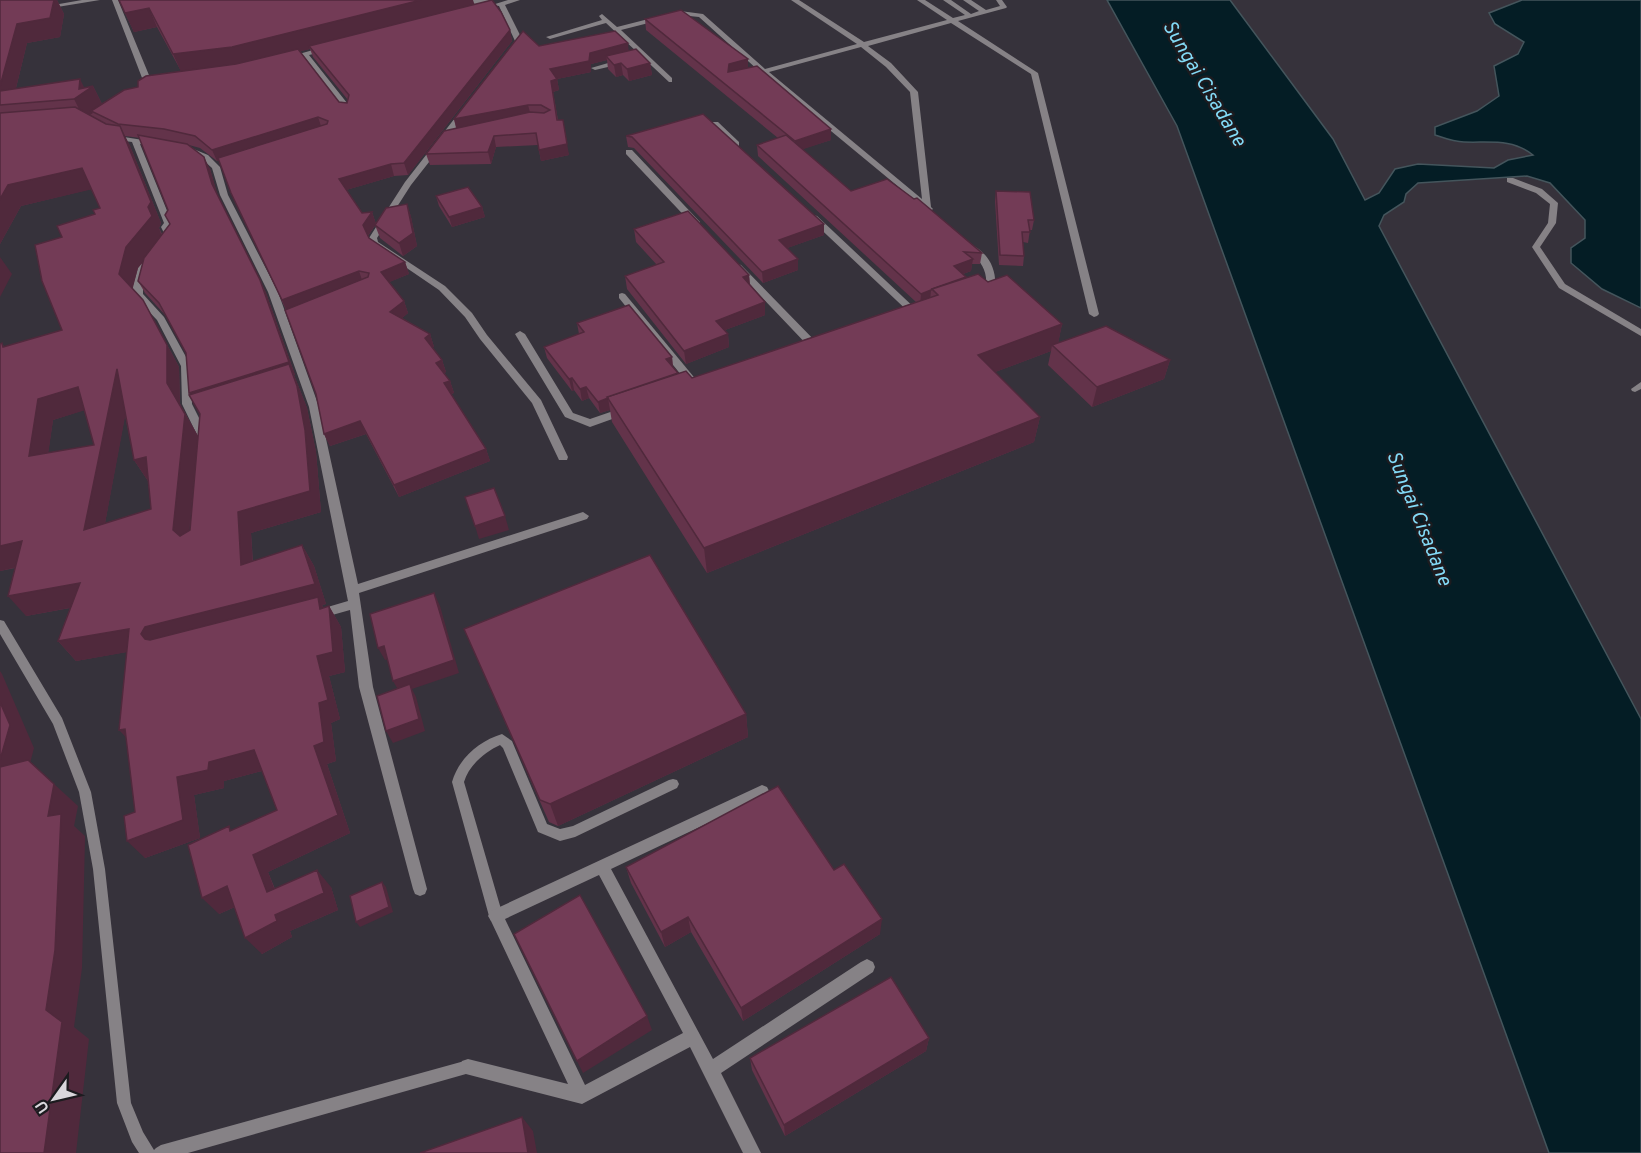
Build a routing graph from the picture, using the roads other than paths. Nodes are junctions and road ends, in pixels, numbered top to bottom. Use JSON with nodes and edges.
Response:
{"nodes":[{"id":1,"x":97,"y":0,"type":"edge"},
{"id":2,"x":115,"y":0,"type":"edge"},
{"id":3,"x":466,"y":0,"type":"edge"},
{"id":4,"x":488,"y":0,"type":"edge"},
{"id":5,"x":517,"y":0,"type":"edge"},
{"id":6,"x":794,"y":0,"type":"edge"},
{"id":7,"x":920,"y":0,"type":"edge"},
{"id":8,"x":946,"y":0,"type":"edge"},
{"id":9,"x":966,"y":0,"type":"edge"},
{"id":10,"x":999,"y":0,"type":"edge"},
{"id":11,"x":501,"y":4,"type":"junction"},
{"id":12,"x":36,"y":9,"type":"edge"},
{"id":13,"x":468,"y":12,"type":"edge"},
{"id":14,"x":985,"y":12,"type":"junction"},
{"id":15,"x":970,"y":16,"type":"junction"},
{"id":16,"x":952,"y":21,"type":"junction"},
{"id":17,"x":616,"y":29,"type":"junction"},
{"id":18,"x":550,"y":37,"type":"dead end"},
{"id":19,"x":337,"y":45,"type":"edge"},
{"id":20,"x":861,"y":45,"type":"junction"},
{"id":21,"x":304,"y":54,"type":"junction"},
{"id":22,"x":644,"y":55,"type":"junction"},
{"id":23,"x":506,"y":57,"type":"edge"},
{"id":24,"x":284,"y":59,"type":"edge"},
{"id":25,"x":595,"y":68,"type":"dead end"},
{"id":26,"x":763,"y":71,"type":"junction"},
{"id":27,"x":743,"y":77,"type":"edge"},
{"id":28,"x":669,"y":80,"type":"dead end"},
{"id":29,"x":167,"y":81,"type":"edge"},
{"id":30,"x":148,"y":82,"type":"junction"},
{"id":31,"x":139,"y":88,"type":"edge"},
{"id":32,"x":472,"y":101,"type":"edge"},
{"id":33,"x":348,"y":110,"type":"edge"},
{"id":34,"x":715,"y":124,"type":"edge"},
{"id":35,"x":104,"y":131,"type":"edge"},
{"id":36,"x":455,"y":136,"type":"edge"},
{"id":37,"x":444,"y":138,"type":"junction"},
{"id":38,"x":136,"y":143,"type":"junction"},
{"id":39,"x":740,"y":148,"type":"edge"},
{"id":40,"x":629,"y":152,"type":"dead end"},
{"id":41,"x":1510,"y":180,"type":"dead end"},
{"id":42,"x":927,"y":207,"type":"junction"},
{"id":43,"x":807,"y":211,"type":"edge"},
{"id":44,"x":935,"y":215,"type":"edge"},
{"id":45,"x":702,"y":229,"type":"edge"},
{"id":46,"x":961,"y":238,"type":"edge"},
{"id":47,"x":162,"y":246,"type":"edge"},
{"id":48,"x":150,"y":259,"type":"edge"},
{"id":49,"x":735,"y":263,"type":"edge"},
{"id":50,"x":622,"y":296,"type":"dead end"},
{"id":51,"x":969,"y":296,"type":"edge"},
{"id":52,"x":926,"y":310,"type":"edge"},
{"id":53,"x":916,"y":314,"type":"junction"},
{"id":54,"x":1094,"y":314,"type":"dead end"},
{"id":55,"x":905,"y":318,"type":"edge"},
{"id":56,"x":1641,"y":333,"type":"edge"},
{"id":57,"x":520,"y":334,"type":"dead end"},
{"id":58,"x":827,"y":345,"type":"edge"},
{"id":59,"x":816,"y":348,"type":"junction"},
{"id":60,"x":805,"y":352,"type":"edge"},
{"id":61,"x":706,"y":383,"type":"edge"},
{"id":62,"x":696,"y":386,"type":"junction"},
{"id":63,"x":685,"y":390,"type":"edge"},
{"id":64,"x":632,"y":408,"type":"edge"},
{"id":65,"x":203,"y":409,"type":"edge"},
{"id":66,"x":192,"y":413,"type":"junction"},
{"id":67,"x":204,"y":445,"type":"edge"},
{"id":68,"x":563,"y":457,"type":"dead end"},
{"id":69,"x":583,"y":516,"type":"dead end"},
{"id":70,"x":353,"y":590,"type":"junction"},
{"id":71,"x":355,"y":604,"type":"junction"},
{"id":72,"x":299,"y":618,"type":"edge"},
{"id":73,"x":0,"y":624,"type":"edge"},
{"id":74,"x":673,"y":784,"type":"dead end"},
{"id":75,"x":762,"y":791,"type":"dead end"},
{"id":76,"x":603,"y":868,"type":"junction"},
{"id":77,"x":420,"y":889,"type":"dead end"},
{"id":78,"x":496,"y":916,"type":"junction"},
{"id":79,"x":867,"y":967,"type":"dead end"},
{"id":80,"x":693,"y":1036,"type":"junction"},
{"id":81,"x":468,"y":1067,"type":"joint"},
{"id":82,"x":709,"y":1071,"type":"junction"},
{"id":83,"x":582,"y":1096,"type":"junction"},
{"id":84,"x":148,"y":1153,"type":"edge"},
{"id":85,"x":162,"y":1153,"type":"edge"},
{"id":86,"x":752,"y":1153,"type":"edge"}],
"edges":[{"from":1,"to":12,"type":"street"},
{"from":2,"to":30,"type":"street"},
{"from":3,"to":4,"type":"street"},
{"from":5,"to":11,"type":"street"},
{"from":6,"to":20,"type":"street"},
{"from":7,"to":16,"type":"street"},
{"from":8,"to":15,"type":"street"},
{"from":9,"to":14,"type":"street"},
{"from":10,"to":14,"type":"street"},
{"from":11,"to":13,"type":"street"},
{"from":11,"to":23,"type":"street"},
{"from":14,"to":15,"type":"street"},
{"from":15,"to":16,"type":"street"},
{"from":16,"to":20,"type":"street"},
{"from":16,"to":54,"type":"street"},
{"from":17,"to":18,"type":"street"},
{"from":17,"to":22,"type":"street"},
{"from":17,"to":26,"type":"street"},
{"from":19,"to":21,"type":"street"},
{"from":20,"to":26,"type":"street"},
{"from":20,"to":42,"type":"street"},
{"from":21,"to":24,"type":"street"},
{"from":21,"to":33,"type":"street"},
{"from":22,"to":25,"type":"street"},
{"from":22,"to":28,"type":"street"},
{"from":26,"to":27,"type":"street"},
{"from":26,"to":42,"type":"street"},
{"from":29,"to":30,"type":"street"},
{"from":30,"to":31,"type":"street"},
{"from":32,"to":37,"type":"street"},
{"from":34,"to":39,"type":"street"},
{"from":35,"to":38,"type":"street"},
{"from":36,"to":37,"type":"street"},
{"from":37,"to":68,"type":"street"},
{"from":38,"to":47,"type":"street"},
{"from":38,"to":70,"type":"street"},
{"from":40,"to":45,"type":"street"},
{"from":41,"to":56,"type":"lane"},
{"from":42,"to":44,"type":"street"},
{"from":43,"to":53,"type":"street"},
{"from":46,"to":51,"type":"street"},
{"from":48,"to":66,"type":"street"},
{"from":49,"to":59,"type":"street"},
{"from":50,"to":62,"type":"street"},
{"from":52,"to":53,"type":"street"},
{"from":53,"to":55,"type":"street"},
{"from":57,"to":64,"type":"street"},
{"from":58,"to":59,"type":"street"},
{"from":59,"to":60,"type":"street"},
{"from":61,"to":62,"type":"street"},
{"from":62,"to":63,"type":"street"},
{"from":65,"to":66,"type":"street"},
{"from":66,"to":67,"type":"street"},
{"from":69,"to":70,"type":"street"},
{"from":70,"to":71,"type":"street"},
{"from":71,"to":72,"type":"street"},
{"from":71,"to":77,"type":"street"},
{"from":73,"to":84,"type":"lane"},
{"from":74,"to":78,"type":"lane"},
{"from":75,"to":76,"type":"street"},
{"from":76,"to":78,"type":"street"},
{"from":76,"to":80,"type":"street"},
{"from":78,"to":83,"type":"street"},
{"from":79,"to":82,"type":"street"},
{"from":80,"to":82,"type":"street"},
{"from":80,"to":83,"type":"street"},
{"from":81,"to":83,"type":"street"},
{"from":81,"to":85,"type":"lane"},
{"from":82,"to":86,"type":"street"}]}
